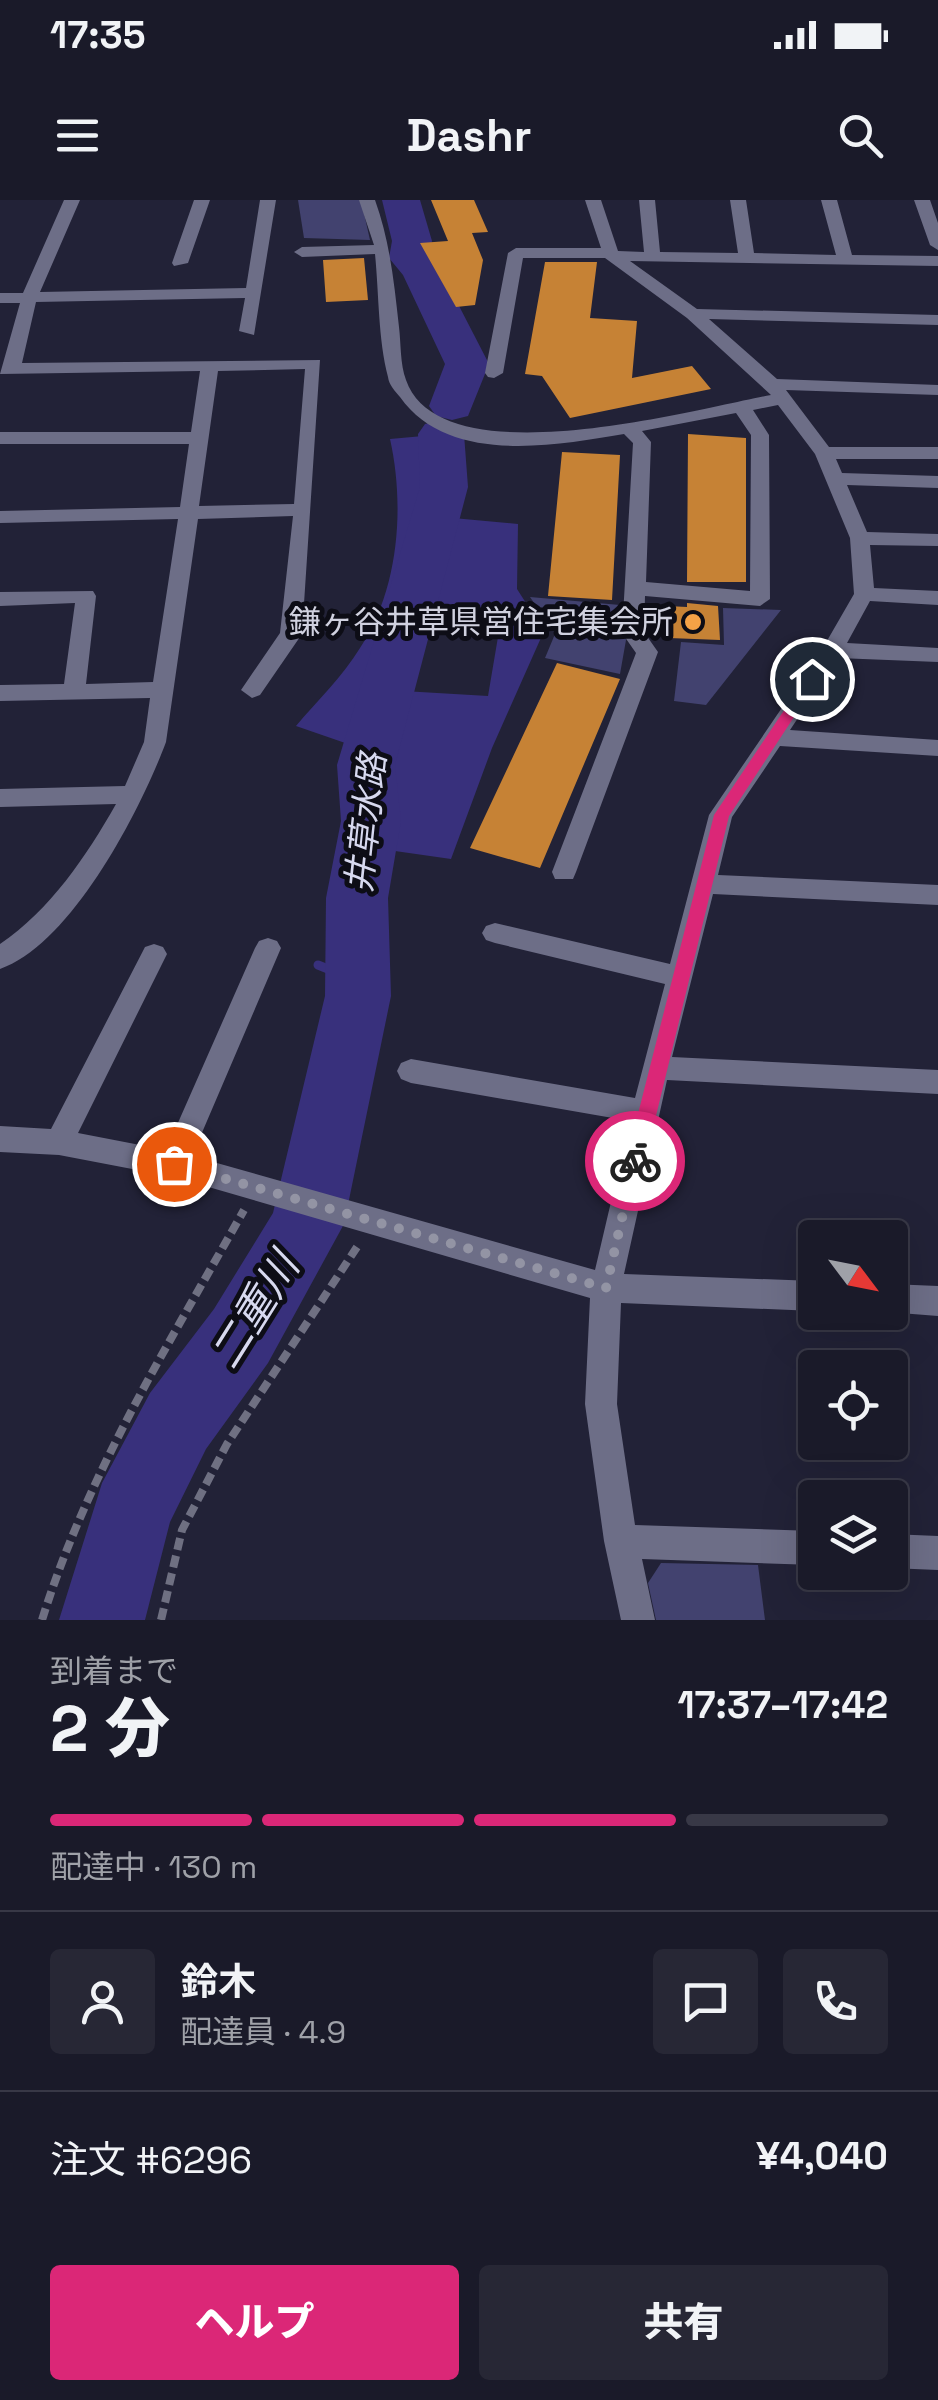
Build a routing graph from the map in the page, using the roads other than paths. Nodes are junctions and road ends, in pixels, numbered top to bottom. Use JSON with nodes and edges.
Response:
{"nodes":[{"id":1,"x":72,"y":200,"type":"edge"},
{"id":2,"x":202,"y":200,"type":"edge"},
{"id":3,"x":268,"y":200,"type":"edge"},
{"id":4,"x":367,"y":200,"type":"edge"},
{"id":5,"x":593,"y":200,"type":"edge"},
{"id":6,"x":647,"y":200,"type":"edge"},
{"id":7,"x":738,"y":200,"type":"edge"},
{"id":8,"x":829,"y":200,"type":"edge"},
{"id":9,"x":922,"y":200,"type":"edge"},
{"id":10,"x":938,"y":245,"type":"edge"},
{"id":11,"x":382,"y":249,"type":"junction"},
{"id":12,"x":302,"y":252,"type":"dead end"},
{"id":13,"x":611,"y":255,"type":"junction"},
{"id":14,"x":652,"y":257,"type":"junction"},
{"id":15,"x":748,"y":258,"type":"junction"},
{"id":16,"x":845,"y":260,"type":"junction"},
{"id":17,"x":938,"y":261,"type":"edge"},
{"id":18,"x":180,"y":264,"type":"dead end"},
{"id":19,"x":254,"y":294,"type":"junction"},
{"id":20,"x":0,"y":298,"type":"edge"},
{"id":21,"x":30,"y":298,"type":"junction"},
{"id":22,"x":693,"y":314,"type":"junction"},
{"id":23,"x":938,"y":320,"type":"edge"},
{"id":24,"x":248,"y":331,"type":"dead end"},
{"id":25,"x":210,"y":366,"type":"junction"},
{"id":26,"x":6,"y":369,"type":"edge"},
{"id":27,"x":494,"y":373,"type":"dead end"},
{"id":28,"x":938,"y":390,"type":"edge"},
{"id":29,"x":779,"y":391,"type":"junction"},
{"id":30,"x":742,"y":406,"type":"junction"},
{"id":31,"x":628,"y":427,"type":"junction"},
{"id":32,"x":0,"y":438,"type":"edge"},
{"id":33,"x":198,"y":438,"type":"junction"},
{"id":34,"x":824,"y":453,"type":"junction"},
{"id":35,"x":938,"y":454,"type":"edge"},
{"id":36,"x":836,"y":480,"type":"junction"},
{"id":37,"x":938,"y":482,"type":"edge"},
{"id":38,"x":303,"y":510,"type":"junction"},
{"id":39,"x":188,"y":514,"type":"junction"},
{"id":40,"x":0,"y":517,"type":"edge"},
{"id":41,"x":860,"y":538,"type":"junction"},
{"id":42,"x":938,"y":540,"type":"edge"},
{"id":43,"x":635,"y":588,"type":"junction"},
{"id":44,"x":864,"y":594,"type":"junction"},
{"id":45,"x":938,"y":598,"type":"edge"},
{"id":46,"x":0,"y":599,"type":"edge"},
{"id":47,"x":832,"y":650,"type":"junction"},
{"id":48,"x":938,"y":656,"type":"edge"},
{"id":49,"x":160,"y":690,"type":"junction"},
{"id":50,"x":252,"y":690,"type":"dead end"},
{"id":51,"x":74,"y":691,"type":"junction"},
{"id":52,"x":0,"y":693,"type":"edge"},
{"id":53,"x":774,"y":737,"type":"junction"},
{"id":54,"x":938,"y":748,"type":"edge"},
{"id":55,"x":134,"y":795,"type":"junction"},
{"id":56,"x":0,"y":798,"type":"edge"},
{"id":57,"x":564,"y":872,"type":"dead end"},
{"id":58,"x":703,"y":884,"type":"junction"},
{"id":59,"x":938,"y":895,"type":"edge"},
{"id":60,"x":496,"y":933,"type":"dead end"},
{"id":61,"x":268,"y":948,"type":"dead end"},
{"id":62,"x":154,"y":954,"type":"dead end"},
{"id":63,"x":0,"y":958,"type":"edge"},
{"id":64,"x":680,"y":976,"type":"junction"},
{"id":65,"x":656,"y":1068,"type":"junction"},
{"id":66,"x":411,"y":1071,"type":"dead end"},
{"id":67,"x":938,"y":1082,"type":"edge"},
{"id":68,"x":646,"y":1112,"type":"junction"},
{"id":69,"x":0,"y":1139,"type":"edge"},
{"id":70,"x":59,"y":1142,"type":"junction"},
{"id":71,"x":174,"y":1164,"type":"junction"},
{"id":72,"x":606,"y":1288,"type":"junction"},
{"id":73,"x":798,"y":1295,"type":"edge"},
{"id":74,"x":908,"y":1300,"type":"edge"},
{"id":75,"x":938,"y":1301,"type":"edge"},
{"id":76,"x":621,"y":1541,"type":"junction"},
{"id":77,"x":798,"y":1547,"type":"edge"},
{"id":78,"x":908,"y":1552,"type":"edge"},
{"id":79,"x":938,"y":1553,"type":"edge"},
{"id":80,"x":638,"y":1620,"type":"edge"}],
"edges":[{"from":1,"to":21,"type":"street"},
{"from":2,"to":18,"type":"street"},
{"from":3,"to":19,"type":"street"},
{"from":4,"to":11,"type":"street"},
{"from":5,"to":13,"type":"street"},
{"from":6,"to":14,"type":"street"},
{"from":7,"to":15,"type":"street"},
{"from":8,"to":16,"type":"street"},
{"from":9,"to":10,"type":"street"},
{"from":11,"to":12,"type":"street"},
{"from":11,"to":31,"type":"street"},
{"from":13,"to":14,"type":"street"},
{"from":13,"to":22,"type":"street"},
{"from":13,"to":27,"type":"street"},
{"from":14,"to":15,"type":"street"},
{"from":15,"to":16,"type":"street"},
{"from":16,"to":17,"type":"street"},
{"from":19,"to":21,"type":"street"},
{"from":19,"to":24,"type":"street"},
{"from":20,"to":21,"type":"street"},
{"from":21,"to":26,"type":"street"},
{"from":22,"to":23,"type":"street"},
{"from":22,"to":29,"type":"street"},
{"from":25,"to":26,"type":"street"},
{"from":25,"to":33,"type":"street"},
{"from":25,"to":38,"type":"street"},
{"from":28,"to":29,"type":"street"},
{"from":29,"to":30,"type":"street"},
{"from":29,"to":34,"type":"street"},
{"from":30,"to":31,"type":"street"},
{"from":30,"to":43,"type":"street"},
{"from":31,"to":43,"type":"street"},
{"from":32,"to":33,"type":"street"},
{"from":33,"to":39,"type":"street"},
{"from":34,"to":35,"type":"street"},
{"from":34,"to":36,"type":"street"},
{"from":36,"to":37,"type":"street"},
{"from":36,"to":41,"type":"street"},
{"from":38,"to":39,"type":"street"},
{"from":38,"to":50,"type":"street"},
{"from":39,"to":40,"type":"street"},
{"from":39,"to":49,"type":"street"},
{"from":41,"to":42,"type":"street"},
{"from":41,"to":44,"type":"street"},
{"from":43,"to":57,"type":"street"},
{"from":44,"to":45,"type":"street"},
{"from":44,"to":47,"type":"street"},
{"from":46,"to":51,"type":"street"},
{"from":47,"to":48,"type":"street"},
{"from":47,"to":53,"type":"street"},
{"from":49,"to":51,"type":"street"},
{"from":49,"to":55,"type":"street"},
{"from":51,"to":52,"type":"street"},
{"from":53,"to":54,"type":"street"},
{"from":53,"to":58,"type":"street"},
{"from":55,"to":56,"type":"street"},
{"from":55,"to":63,"type":"street"},
{"from":58,"to":59,"type":"street"},
{"from":58,"to":64,"type":"street"},
{"from":60,"to":64,"type":"street"},
{"from":61,"to":71,"type":"street"},
{"from":62,"to":70,"type":"street"},
{"from":64,"to":65,"type":"street"},
{"from":65,"to":67,"type":"street"},
{"from":65,"to":68,"type":"street"},
{"from":66,"to":68,"type":"street"},
{"from":68,"to":72,"type":"street"},
{"from":69,"to":70,"type":"street"},
{"from":70,"to":71,"type":"street"},
{"from":71,"to":72,"type":"street"},
{"from":72,"to":73,"type":"street"},
{"from":72,"to":76,"type":"street"},
{"from":74,"to":75,"type":"street"},
{"from":76,"to":77,"type":"street"},
{"from":76,"to":80,"type":"street"},
{"from":78,"to":79,"type":"street"}]}
